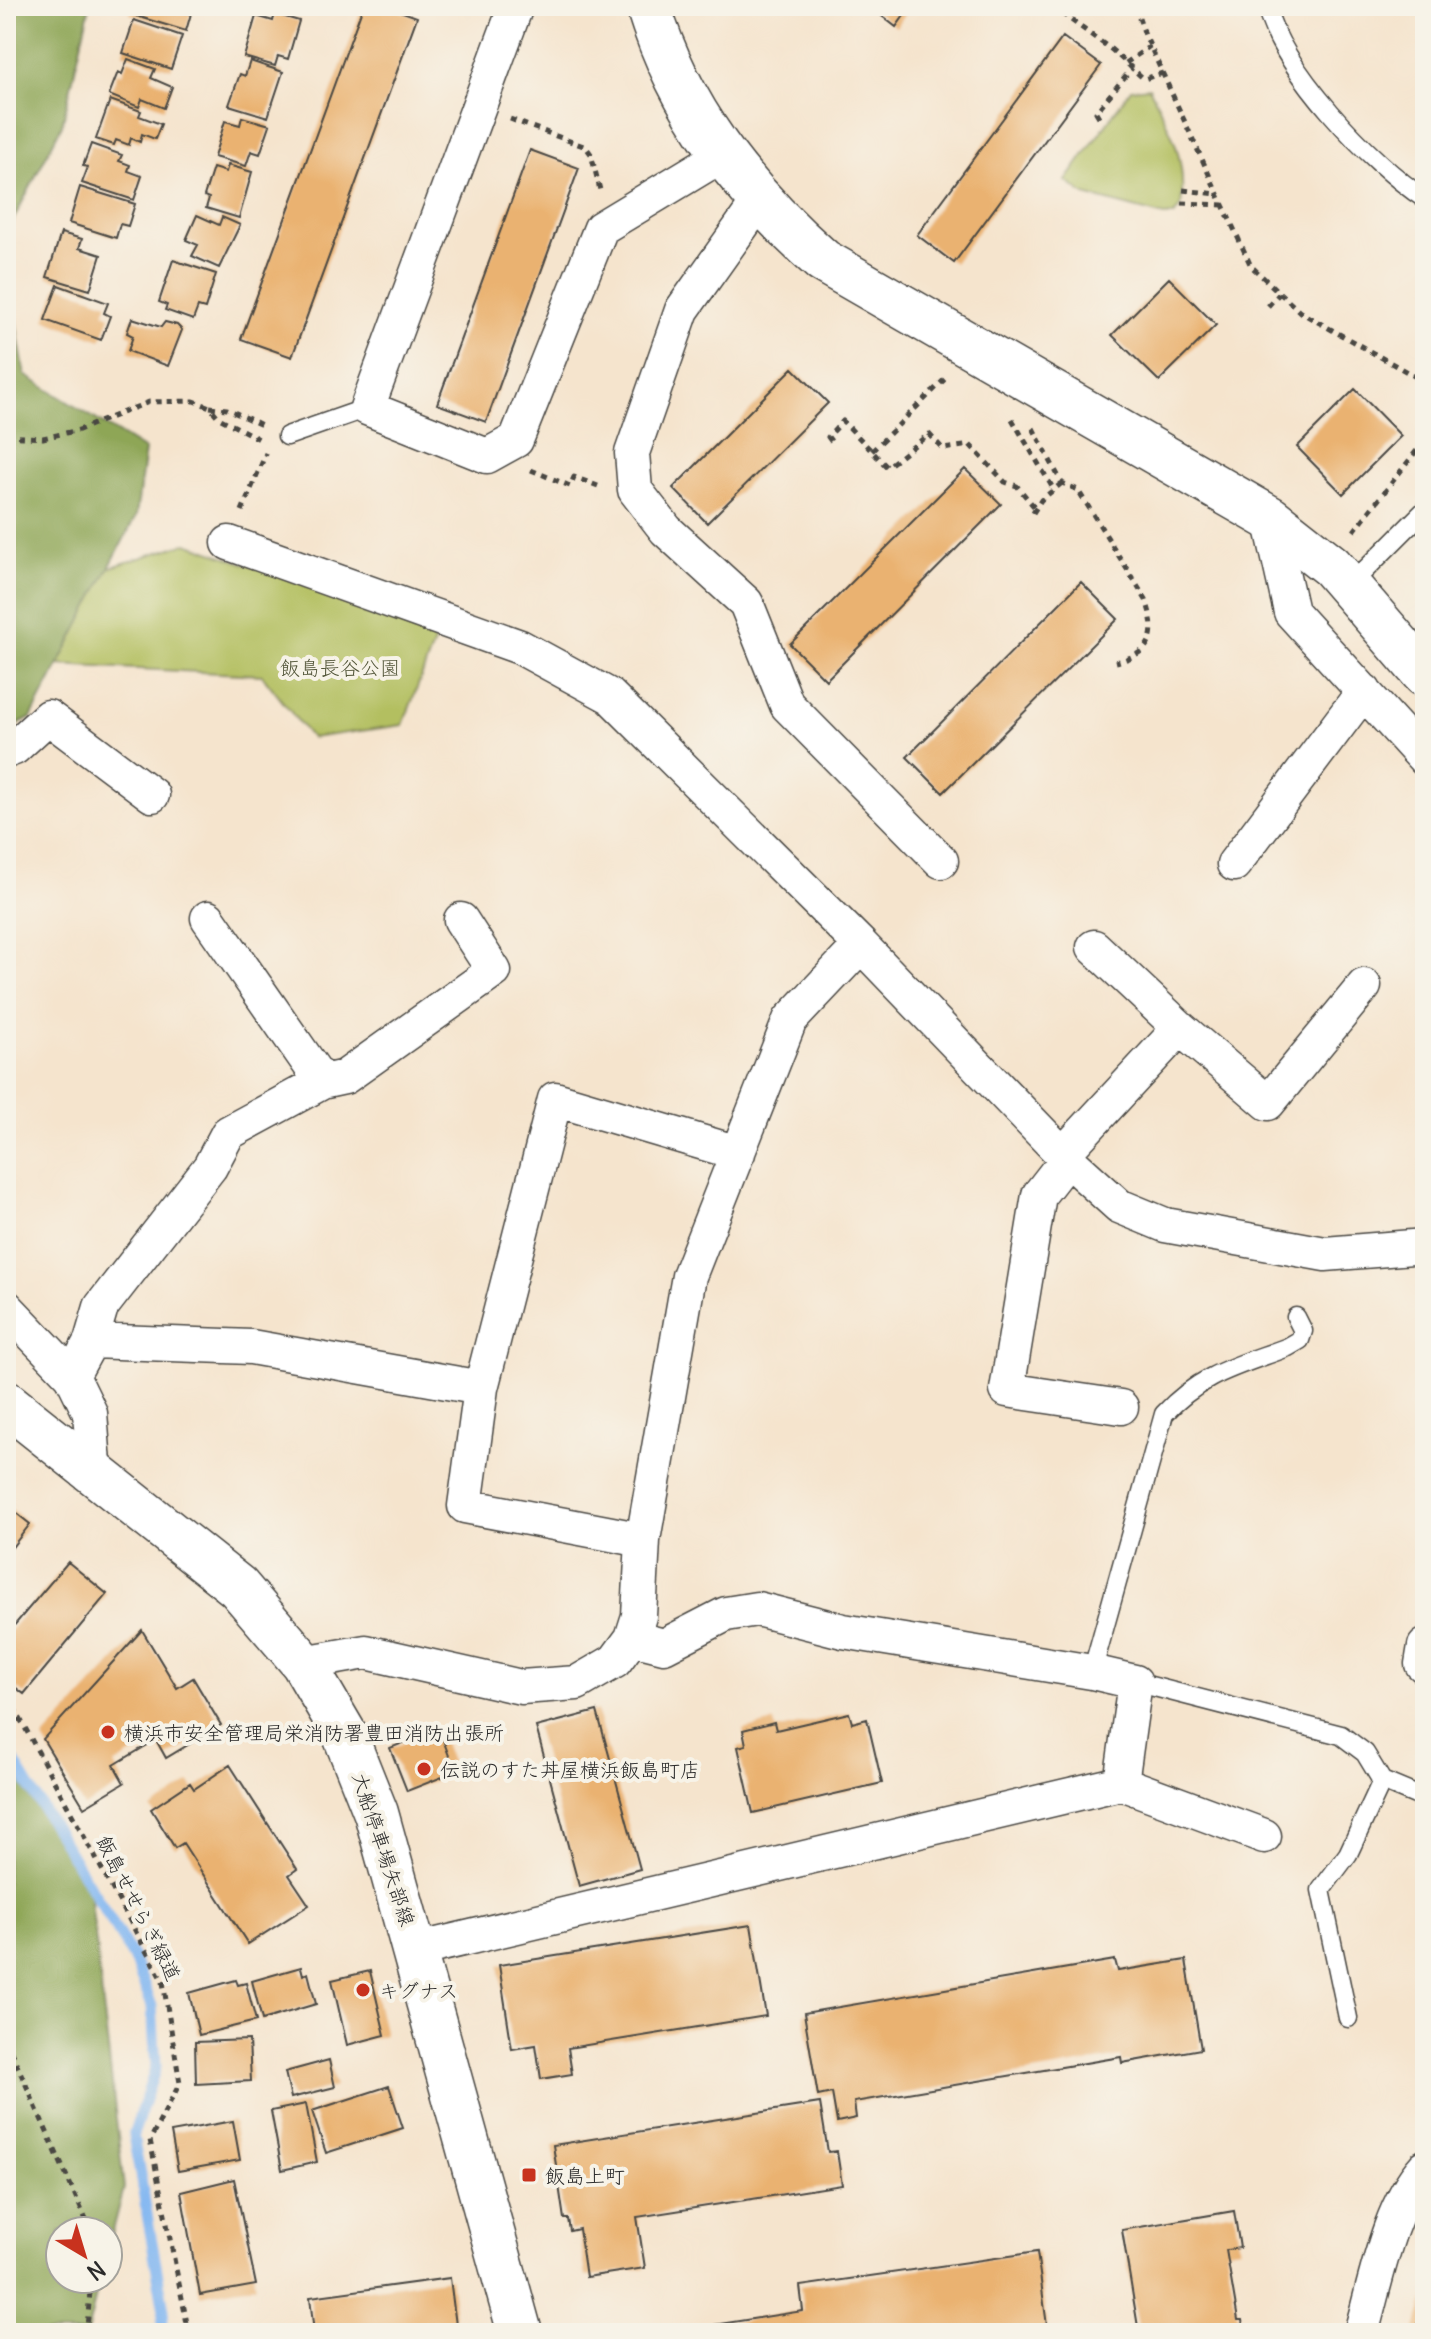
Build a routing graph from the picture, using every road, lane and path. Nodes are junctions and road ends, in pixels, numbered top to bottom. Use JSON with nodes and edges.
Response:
{"nodes":[{"id":1,"x":516,"y":6,"type":"edge"},
{"id":2,"x":648,"y":6,"type":"edge"},
{"id":3,"x":1052,"y":6,"type":"edge"},
{"id":4,"x":1135,"y":6,"type":"edge"},
{"id":5,"x":1266,"y":6,"type":"edge"},
{"id":6,"x":1150,"y":46,"type":"junction"},
{"id":7,"x":1126,"y":63,"type":"junction"},
{"id":8,"x":1132,"y":68,"type":"junction"},
{"id":9,"x":1163,"y":73,"type":"junction"},
{"id":10,"x":479,"y":108,"type":"junction"},
{"id":11,"x":1099,"y":117,"type":"dead end"},
{"id":12,"x":722,"y":155,"type":"junction"},
{"id":13,"x":1183,"y":190,"type":"dead end"},
{"id":14,"x":1218,"y":194,"type":"junction"},
{"id":15,"x":1425,"y":199,"type":"edge"},
{"id":16,"x":760,"y":200,"type":"junction"},
{"id":17,"x":603,"y":203,"type":"dead end"},
{"id":18,"x":1182,"y":203,"type":"dead end"},
{"id":19,"x":1224,"y":205,"type":"junction"},
{"id":20,"x":1279,"y":294,"type":"junction"},
{"id":21,"x":1268,"y":306,"type":"dead end"},
{"id":22,"x":947,"y":377,"type":"dead end"},
{"id":23,"x":1425,"y":382,"type":"edge"},
{"id":24,"x":210,"y":407,"type":"junction"},
{"id":25,"x":1005,"y":407,"type":"dead end"},
{"id":26,"x":367,"y":408,"type":"junction"},
{"id":27,"x":1030,"y":419,"type":"dead end"},
{"id":28,"x":6,"y":436,"type":"edge"},
{"id":29,"x":287,"y":436,"type":"joint"},
{"id":30,"x":1425,"y":440,"type":"edge"},
{"id":31,"x":831,"y":441,"type":"dead end"},
{"id":32,"x":872,"y":451,"type":"junction"},
{"id":33,"x":546,"y":477,"type":"dead end"},
{"id":34,"x":1062,"y":483,"type":"junction"},
{"id":35,"x":602,"y":487,"type":"dead end"},
{"id":36,"x":1054,"y":490,"type":"junction"},
{"id":37,"x":1425,"y":510,"type":"edge"},
{"id":38,"x":1270,"y":518,"type":"junction"},
{"id":39,"x":1348,"y":538,"type":"dead end"},
{"id":40,"x":229,"y":543,"type":"joint"},
{"id":41,"x":1348,"y":587,"type":"junction"},
{"id":42,"x":1116,"y":662,"type":"dead end"},
{"id":43,"x":1425,"y":675,"type":"edge"},
{"id":44,"x":1364,"y":691,"type":"junction"},
{"id":45,"x":6,"y":751,"type":"edge"},
{"id":46,"x":1425,"y":759,"type":"edge"},
{"id":47,"x":152,"y":795,"type":"dead end"},
{"id":48,"x":941,"y":861,"type":"dead end"},
{"id":49,"x":1234,"y":864,"type":"dead end"},
{"id":50,"x":208,"y":918,"type":"dead end"},
{"id":51,"x":461,"y":920,"type":"dead end"},
{"id":52,"x":861,"y":945,"type":"junction"},
{"id":53,"x":1094,"y":947,"type":"dead end"},
{"id":54,"x":1364,"y":986,"type":"dead end"},
{"id":55,"x":1180,"y":1028,"type":"junction"},
{"id":56,"x":322,"y":1082,"type":"junction"},
{"id":57,"x":738,"y":1153,"type":"junction"},
{"id":58,"x":1065,"y":1156,"type":"junction"},
{"id":59,"x":1425,"y":1246,"type":"edge"},
{"id":60,"x":6,"y":1307,"type":"edge"},
{"id":61,"x":1296,"y":1317,"type":"dead end"},
{"id":62,"x":91,"y":1341,"type":"junction"},
{"id":63,"x":72,"y":1376,"type":"junction"},
{"id":64,"x":481,"y":1388,"type":"junction"},
{"id":65,"x":6,"y":1403,"type":"edge"},
{"id":66,"x":1121,"y":1407,"type":"dead end"},
{"id":67,"x":95,"y":1476,"type":"junction"},
{"id":68,"x":643,"y":1540,"type":"junction"},
{"id":69,"x":632,"y":1638,"type":"junction"},
{"id":70,"x":1425,"y":1646,"type":"edge"},
{"id":71,"x":303,"y":1663,"type":"junction"},
{"id":72,"x":1425,"y":1666,"type":"edge"},
{"id":73,"x":1092,"y":1672,"type":"junction"},
{"id":74,"x":1135,"y":1682,"type":"junction"},
{"id":75,"x":6,"y":1698,"type":"edge"},
{"id":76,"x":1382,"y":1781,"type":"junction"},
{"id":77,"x":1121,"y":1783,"type":"junction"},
{"id":78,"x":1425,"y":1799,"type":"edge"},
{"id":79,"x":1264,"y":1836,"type":"dead end"},
{"id":80,"x":416,"y":1950,"type":"junction"},
{"id":81,"x":1348,"y":2018,"type":"dead end"},
{"id":82,"x":6,"y":2040,"type":"edge"},
{"id":83,"x":1425,"y":2167,"type":"edge"},
{"id":84,"x":84,"y":2215,"type":"edge"},
{"id":85,"x":90,"y":2295,"type":"edge"},
{"id":86,"x":83,"y":2333,"type":"edge"},
{"id":87,"x":189,"y":2333,"type":"edge"},
{"id":88,"x":520,"y":2333,"type":"edge"},
{"id":89,"x":1361,"y":2333,"type":"edge"}],
"edges":[{"from":1,"to":10,"type":"street"},
{"from":2,"to":12,"type":"main road"},
{"from":3,"to":7,"type":"path"},
{"from":4,"to":6,"type":"path"},
{"from":5,"to":15,"type":"lane"},
{"from":6,"to":7,"type":"path"},
{"from":6,"to":9,"type":"path"},
{"from":7,"to":8,"type":"path"},
{"from":8,"to":9,"type":"path"},
{"from":8,"to":11,"type":"path"},
{"from":9,"to":14,"type":"path"},
{"from":10,"to":17,"type":"path"},
{"from":10,"to":26,"type":"street"},
{"from":12,"to":16,"type":"main road"},
{"from":12,"to":26,"type":"street"},
{"from":13,"to":14,"type":"path"},
{"from":14,"to":19,"type":"path"},
{"from":16,"to":38,"type":"main road"},
{"from":16,"to":48,"type":"street"},
{"from":18,"to":19,"type":"path"},
{"from":19,"to":20,"type":"path"},
{"from":20,"to":21,"type":"path"},
{"from":20,"to":23,"type":"path"},
{"from":22,"to":32,"type":"path"},
{"from":24,"to":28,"type":"path"},
{"from":24,"to":29,"type":"path"},
{"from":24,"to":40,"type":"path"},
{"from":25,"to":36,"type":"path"},
{"from":26,"to":29,"type":"lane"},
{"from":27,"to":34,"type":"path"},
{"from":30,"to":39,"type":"path"},
{"from":31,"to":32,"type":"path"},
{"from":32,"to":36,"type":"path"},
{"from":33,"to":35,"type":"path"},
{"from":34,"to":36,"type":"path"},
{"from":34,"to":42,"type":"path"},
{"from":37,"to":41,"type":"lane"},
{"from":38,"to":41,"type":"main road"},
{"from":38,"to":44,"type":"street"},
{"from":40,"to":52,"type":"street"},
{"from":41,"to":43,"type":"main road"},
{"from":44,"to":46,"type":"street"},
{"from":44,"to":49,"type":"street"},
{"from":45,"to":47,"type":"street"},
{"from":50,"to":56,"type":"street"},
{"from":51,"to":56,"type":"street"},
{"from":52,"to":57,"type":"street"},
{"from":52,"to":58,"type":"street"},
{"from":53,"to":55,"type":"street"},
{"from":54,"to":55,"type":"street"},
{"from":55,"to":58,"type":"street"},
{"from":56,"to":62,"type":"street"},
{"from":57,"to":64,"type":"street"},
{"from":57,"to":68,"type":"street"},
{"from":58,"to":59,"type":"street"},
{"from":58,"to":66,"type":"street"},
{"from":60,"to":63,"type":"street"},
{"from":61,"to":73,"type":"lane"},
{"from":62,"to":63,"type":"street"},
{"from":62,"to":64,"type":"street"},
{"from":63,"to":67,"type":"street"},
{"from":64,"to":68,"type":"street"},
{"from":65,"to":67,"type":"main road","name":"大船停車場矢部線"},
{"from":67,"to":71,"type":"main road","name":"大船停車場矢部線"},
{"from":68,"to":69,"type":"street"},
{"from":69,"to":71,"type":"street"},
{"from":69,"to":73,"type":"street"},
{"from":70,"to":72,"type":"street"},
{"from":71,"to":80,"type":"main road","name":"大船停車場矢部線"},
{"from":73,"to":74,"type":"street"},
{"from":74,"to":76,"type":"lane"},
{"from":74,"to":77,"type":"street"},
{"from":75,"to":87,"type":"path","name":"飯島せせらぎ緑道"},
{"from":76,"to":78,"type":"lane"},
{"from":76,"to":81,"type":"lane"},
{"from":77,"to":79,"type":"street"},
{"from":77,"to":80,"type":"street"},
{"from":80,"to":88,"type":"main road","name":"大船停車場矢部線"},
{"from":82,"to":84,"type":"path"},
{"from":83,"to":89,"type":"street"},
{"from":85,"to":86,"type":"path"}]}
